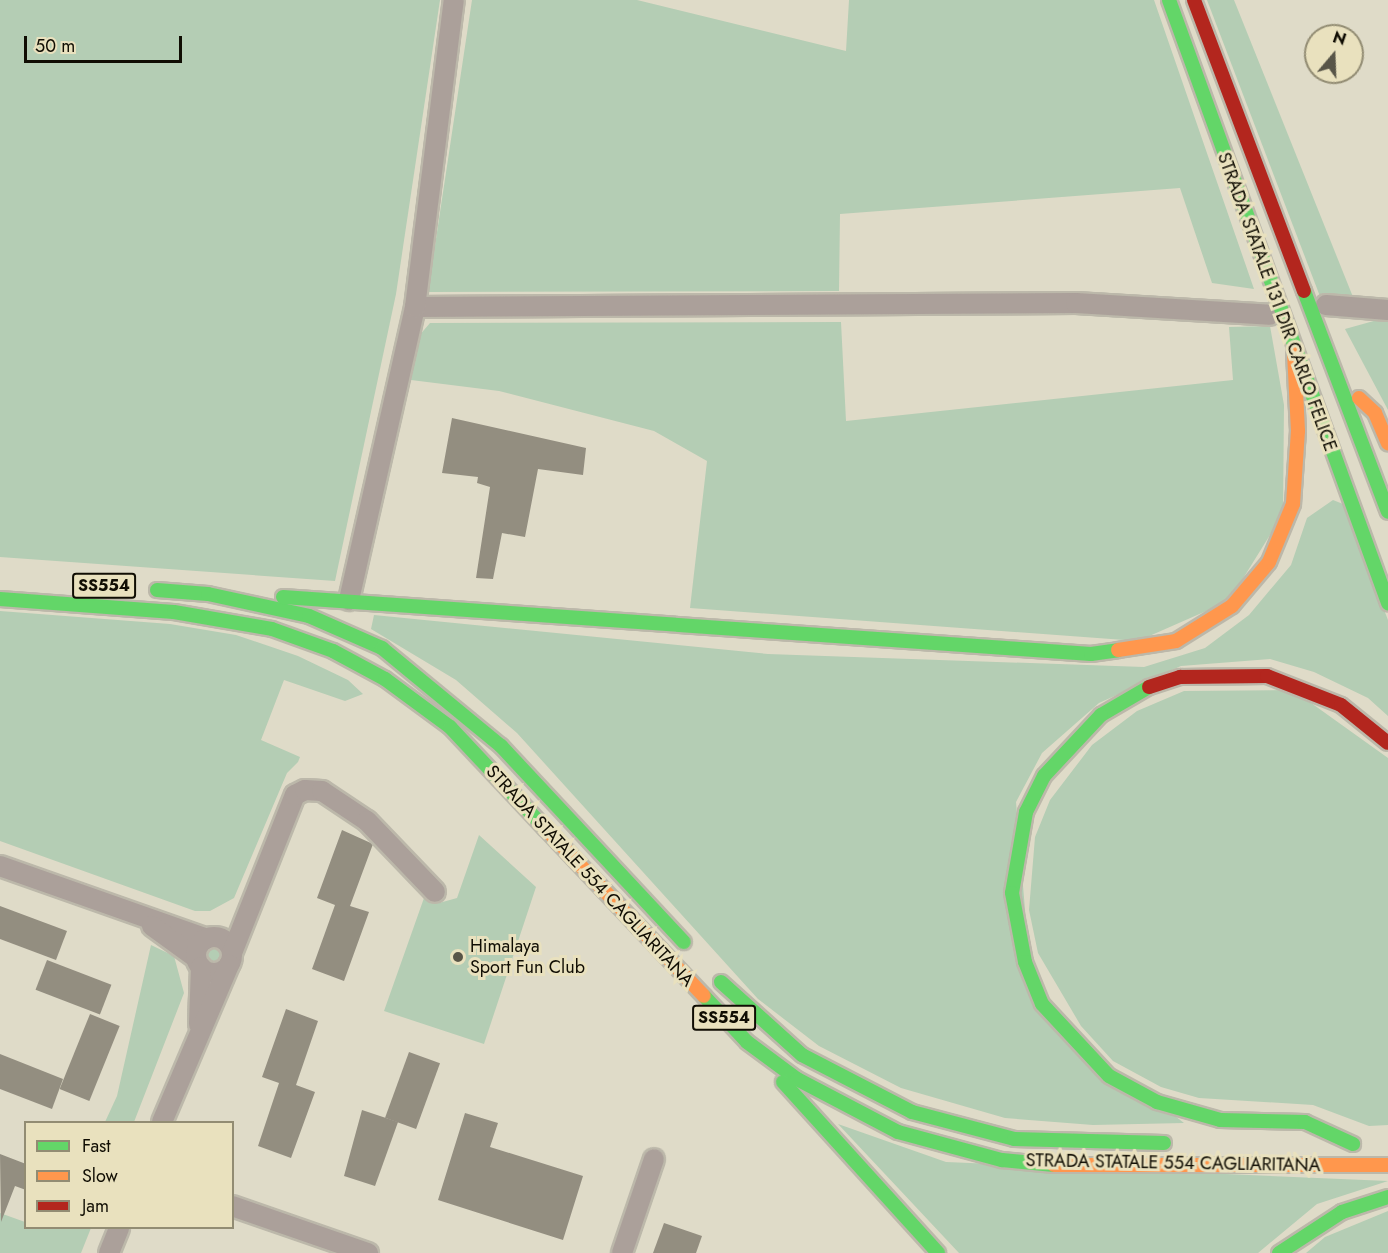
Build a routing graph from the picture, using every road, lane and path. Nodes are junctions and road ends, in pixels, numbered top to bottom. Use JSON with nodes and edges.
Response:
{"nodes":[{"id":1,"x":454,"y":0,"type":"edge"},
{"id":2,"x":1169,"y":0,"type":"edge"},
{"id":3,"x":1194,"y":0,"type":"edge"},
{"id":4,"x":1326,"y":305,"type":"dead end"},
{"id":5,"x":415,"y":307,"type":"junction"},
{"id":6,"x":1388,"y":310,"type":"edge"},
{"id":7,"x":1270,"y":315,"type":"dead end"},
{"id":8,"x":1294,"y":353,"type":"junction"},
{"id":9,"x":1340,"y":381,"type":"junction"},
{"id":10,"x":1388,"y":443,"type":"edge"},
{"id":11,"x":1388,"y":512,"type":"edge"},
{"id":12,"x":138,"y":589,"type":"dead end"},
{"id":13,"x":208,"y":594,"type":"junction"},
{"id":14,"x":0,"y":599,"type":"edge"},
{"id":15,"x":349,"y":600,"type":"junction"},
{"id":16,"x":1388,"y":603,"type":"edge"},
{"id":17,"x":1388,"y":743,"type":"edge"},
{"id":18,"x":0,"y":866,"type":"edge"},
{"id":19,"x":435,"y":892,"type":"dead end"},
{"id":20,"x":250,"y":906,"type":"junction"},
{"id":21,"x":140,"y":916,"type":"junction"},
{"id":22,"x":211,"y":938,"type":"junction"},
{"id":23,"x":693,"y":951,"type":"dead end"},
{"id":24,"x":231,"y":959,"type":"junction"},
{"id":25,"x":199,"y":962,"type":"junction"},
{"id":26,"x":709,"y":968,"type":"dead end"},
{"id":27,"x":199,"y":1030,"type":"junction"},
{"id":28,"x":747,"y":1042,"type":"junction"},
{"id":29,"x":162,"y":1121,"type":"edge"},
{"id":30,"x":1175,"y":1143,"type":"dead end"},
{"id":31,"x":1318,"y":1144,"type":"dead end"},
{"id":32,"x":654,"y":1159,"type":"dead end"},
{"id":33,"x":1388,"y":1165,"type":"edge"},
{"id":34,"x":1388,"y":1197,"type":"edge"},
{"id":35,"x":234,"y":1207,"type":"edge"},
{"id":36,"x":119,"y":1229,"type":"edge"},
{"id":37,"x":109,"y":1253,"type":"edge"},
{"id":38,"x":368,"y":1253,"type":"edge"},
{"id":39,"x":622,"y":1253,"type":"edge"},
{"id":40,"x":938,"y":1253,"type":"edge"},
{"id":41,"x":1279,"y":1253,"type":"edge"}],
"edges":[{"from":1,"to":5,"type":"street"},
{"from":2,"to":8,"type":"highway","name":"STRADA STATALE 131 DIR CARLO FELICE"},
{"from":3,"to":9,"type":"highway","name":"STRADA STATALE 131 DIR CARLO FELICE"},
{"from":4,"to":6,"type":"street"},
{"from":5,"to":7,"type":"street"},
{"from":5,"to":15,"type":"street"},
{"from":8,"to":15,"type":"highway"},
{"from":8,"to":16,"type":"highway","name":"STRADA STATALE 131 DIR CARLO FELICE"},
{"from":9,"to":10,"type":"highway"},
{"from":9,"to":11,"type":"highway","name":"STRADA STATALE 131 DIR CARLO FELICE"},
{"from":12,"to":13,"type":"highway","name":"STRADA STATALE 554 CAGLIARITANA","number":"SS554"},
{"from":13,"to":15,"type":"highway"},
{"from":13,"to":23,"type":"highway","name":"STRADA STATALE 554 CAGLIARITANA","number":"SS554"},
{"from":14,"to":28,"type":"highway","name":"STRADA STATALE 554 CAGLIARITANA","number":"SS554"},
{"from":17,"to":31,"type":"highway","name":"STRADA STATALE 554 CAGLIARITANA"},
{"from":18,"to":21,"type":"street"},
{"from":19,"to":20,"type":"street"},
{"from":20,"to":22,"type":"street"},
{"from":20,"to":24,"type":"street"},
{"from":21,"to":22,"type":"street"},
{"from":21,"to":25,"type":"street"},
{"from":22,"to":24,"type":"street"},
{"from":22,"to":25,"type":"street"},
{"from":24,"to":25,"type":"street"},
{"from":24,"to":27,"type":"street"},
{"from":25,"to":27,"type":"street"},
{"from":26,"to":30,"type":"highway","name":"STRADA STATALE 554 CAGLIARITANA","number":"SS554"},
{"from":27,"to":29,"type":"street"},
{"from":28,"to":33,"type":"highway","name":"STRADA STATALE 554 CAGLIARITANA","number":"SS554"},
{"from":28,"to":40,"type":"highway"},
{"from":32,"to":39,"type":"street"},
{"from":34,"to":41,"type":"highway"},
{"from":35,"to":38,"type":"street"},
{"from":36,"to":37,"type":"street"}]}
